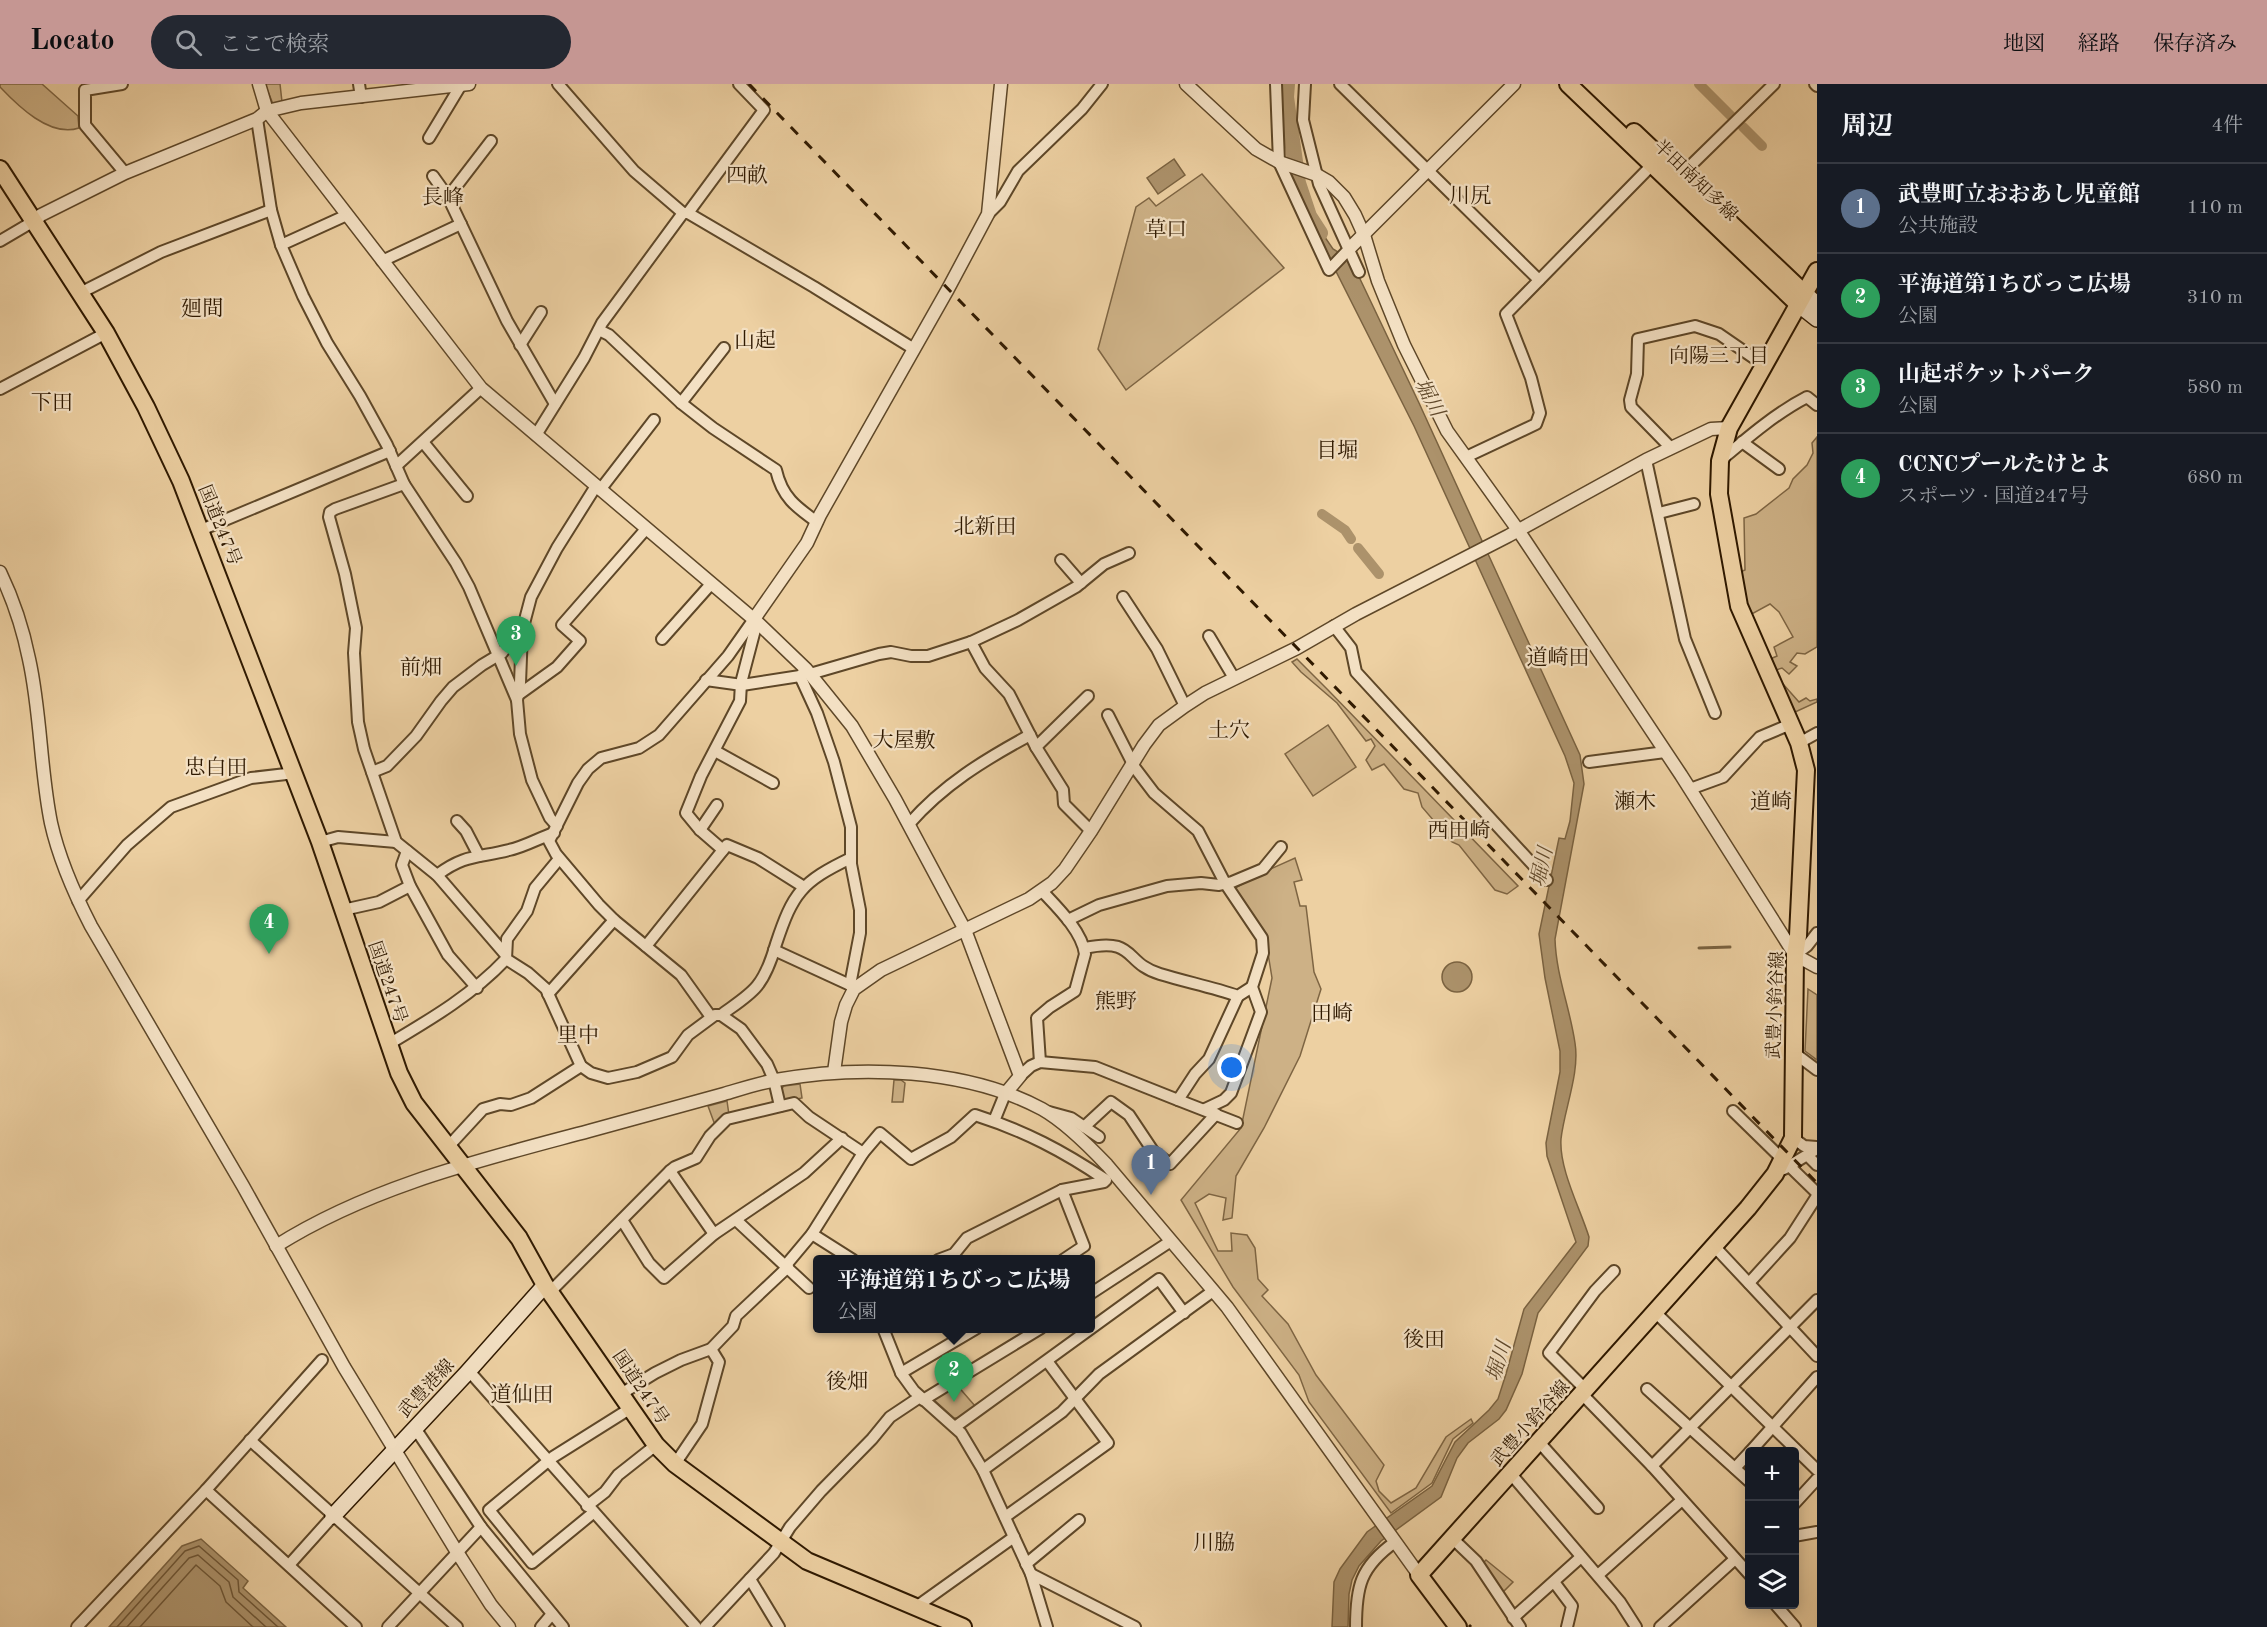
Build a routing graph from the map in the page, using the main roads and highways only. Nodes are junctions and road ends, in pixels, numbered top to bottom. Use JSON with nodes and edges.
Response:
{"nodes":[{"id":1,"x":1568,"y":84,"type":"edge"},
{"id":2,"x":1584,"y":84,"type":"edge"},
{"id":3,"x":0,"y":169,"type":"edge"},
{"id":4,"x":1817,"y":271,"type":"edge"},
{"id":5,"x":1801,"y":298,"type":"junction"},
{"id":6,"x":1817,"y":304,"type":"edge"},
{"id":7,"x":1817,"y":319,"type":"edge"},
{"id":8,"x":1812,"y":789,"type":"edge"},
{"id":9,"x":548,"y":1288,"type":"junction"},
{"id":10,"x":333,"y":1516,"type":"road end"},
{"id":11,"x":963,"y":1627,"type":"edge"},
{"id":12,"x":1458,"y":1627,"type":"edge"}],
"edges":[{"from":1,"to":5,"type":"main road","name":"半田南知多線"},
{"from":2,"to":5,"type":"main road","name":"半田南知多線"},
{"from":3,"to":9,"type":"main road","name":"国道247号"},
{"from":4,"to":5,"type":"main road","name":"武豊小鈴谷線"},
{"from":5,"to":6,"type":"main road"},
{"from":5,"to":7,"type":"main road"},
{"from":5,"to":8,"type":"main road","name":"武豊小鈴谷線"},
{"from":8,"to":12,"type":"main road","name":"武豊小鈴谷線"},
{"from":9,"to":10,"type":"main road","name":"武豊港線"},
{"from":9,"to":11,"type":"main road","name":"国道247号"}]}
